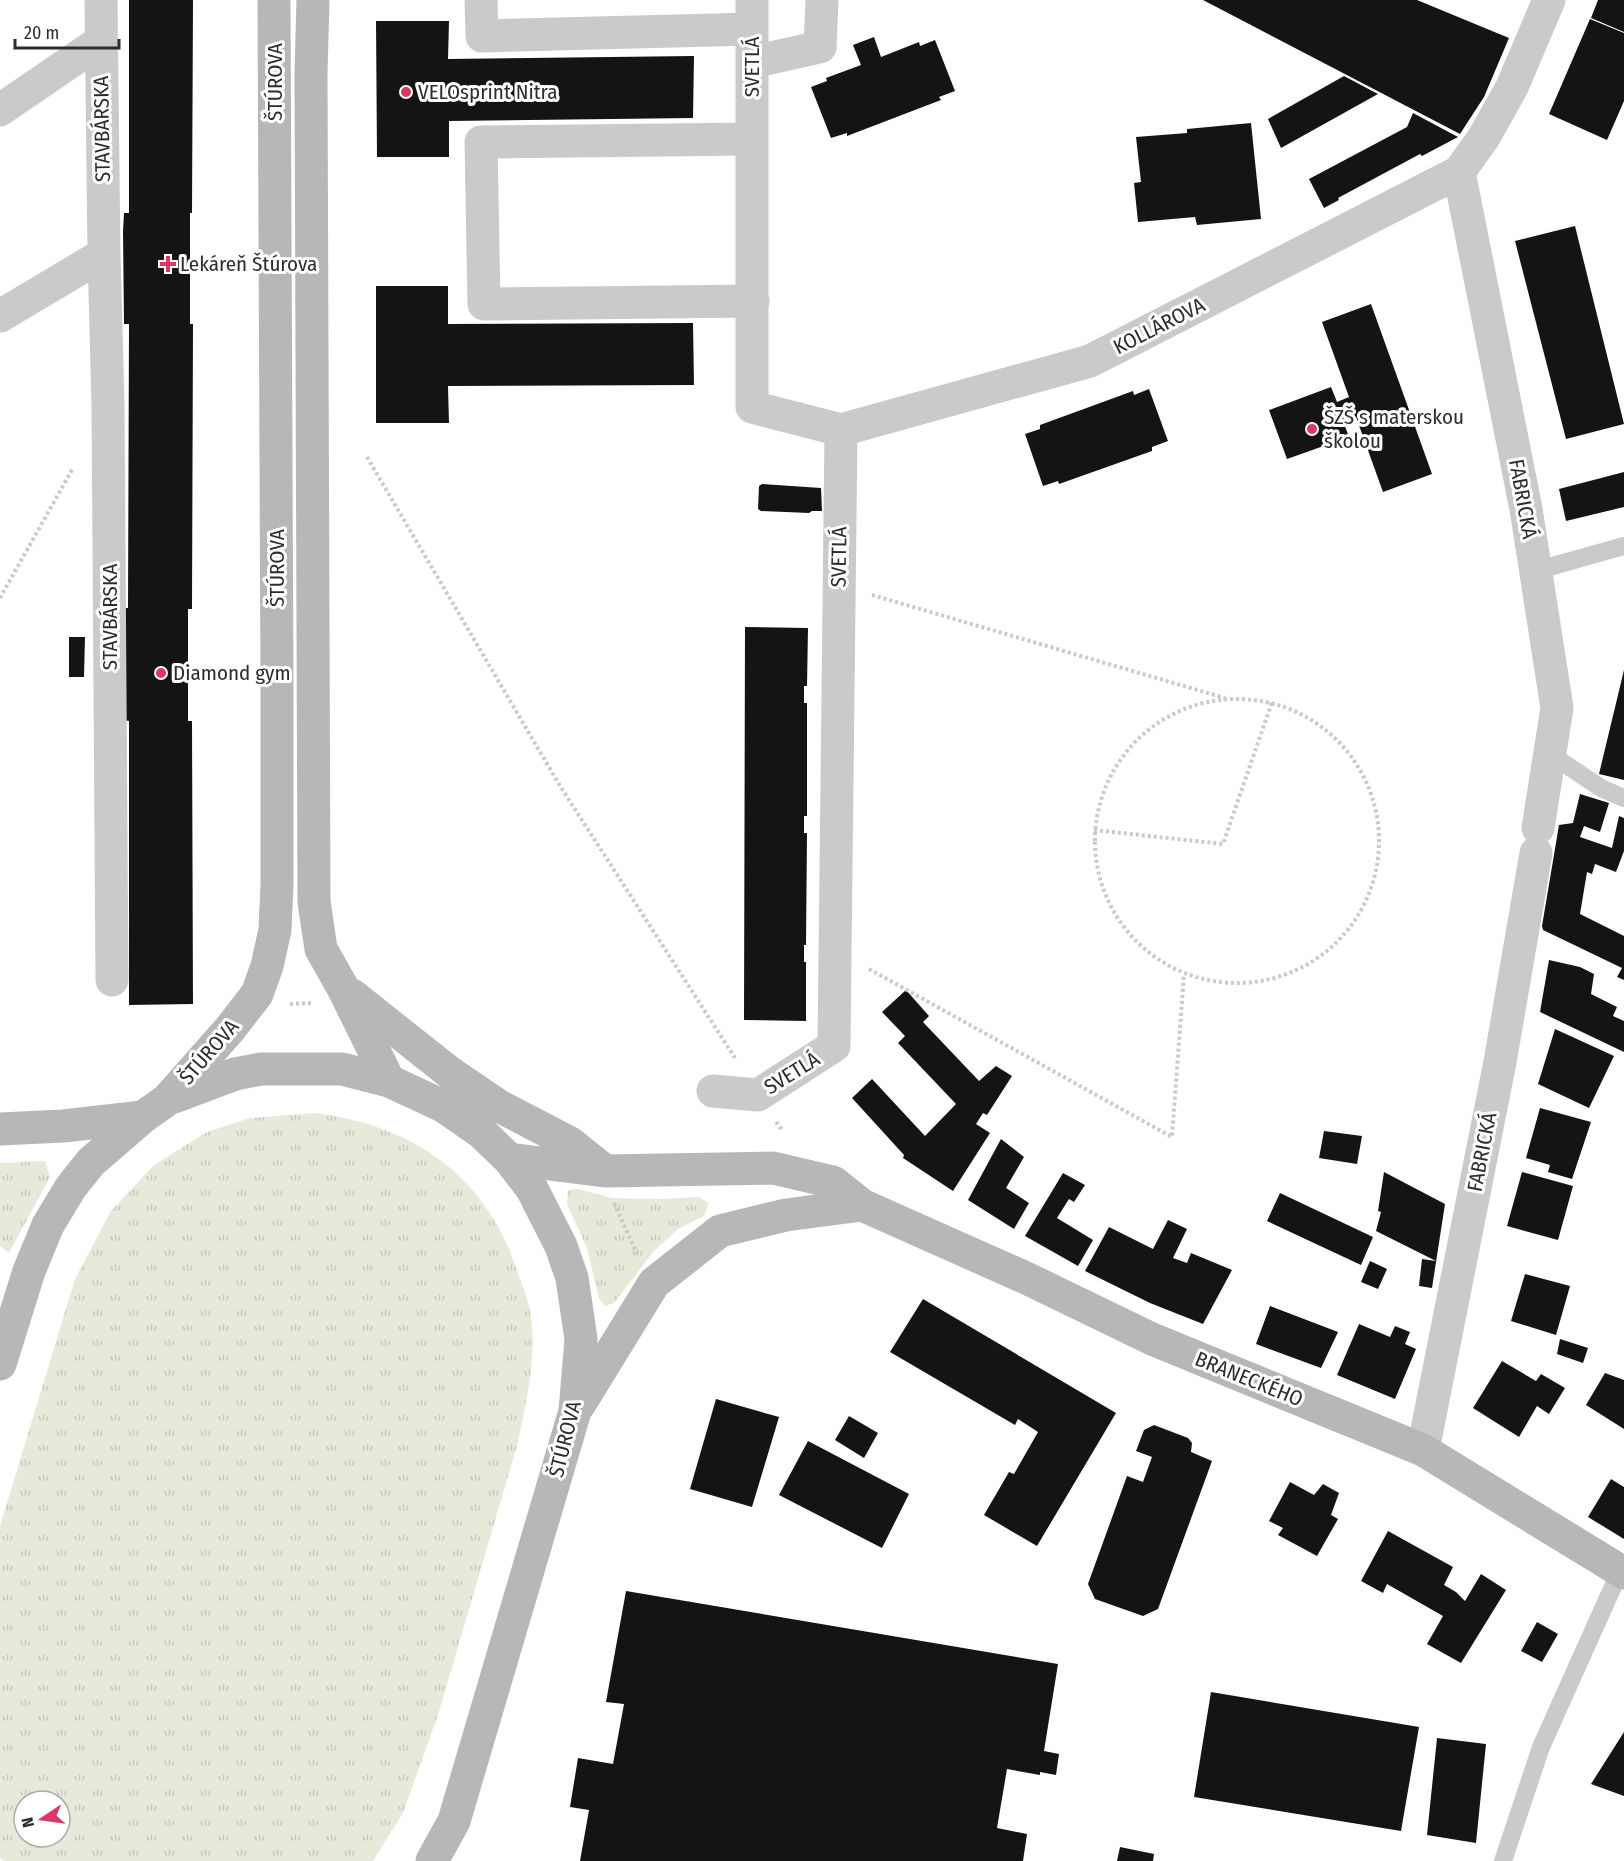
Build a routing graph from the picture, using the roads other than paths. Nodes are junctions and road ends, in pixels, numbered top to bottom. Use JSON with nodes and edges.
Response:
{"nodes":[{"id":1,"x":101,"y":0,"type":"edge"},
{"id":2,"x":274,"y":0,"type":"edge"},
{"id":3,"x":313,"y":0,"type":"edge"},
{"id":4,"x":481,"y":0,"type":"edge"},
{"id":5,"x":822,"y":0,"type":"edge"},
{"id":6,"x":1549,"y":0,"type":"edge"},
{"id":7,"x":752,"y":14,"type":"edge"},
{"id":8,"x":101,"y":41,"type":"junction"},
{"id":9,"x":752,"y":62,"type":"junction"},
{"id":10,"x":0,"y":110,"type":"edge"},
{"id":11,"x":752,"y":139,"type":"junction"},
{"id":12,"x":1459,"y":172,"type":"junction"},
{"id":13,"x":104,"y":254,"type":"junction"},
{"id":14,"x":753,"y":301,"type":"junction"},
{"id":15,"x":0,"y":316,"type":"edge"},
{"id":16,"x":841,"y":430,"type":"junction"},
{"id":17,"x":1624,"y":546,"type":"edge"},
{"id":18,"x":1535,"y":571,"type":"junction"},
{"id":19,"x":1550,"y":754,"type":"junction"},
{"id":20,"x":1624,"y":798,"type":"edge"},
{"id":21,"x":112,"y":980,"type":"dead end"},
{"id":22,"x":331,"y":996,"type":"junction"},
{"id":23,"x":389,"y":1081,"type":"junction"},
{"id":24,"x":713,"y":1091,"type":"dead end"},
{"id":25,"x":155,"y":1108,"type":"junction"},
{"id":26,"x":0,"y":1129,"type":"edge"},
{"id":27,"x":509,"y":1159,"type":"junction"},
{"id":28,"x":609,"y":1184,"type":"junction"},
{"id":29,"x":862,"y":1204,"type":"junction"},
{"id":30,"x":0,"y":1364,"type":"edge"},
{"id":31,"x":575,"y":1411,"type":"junction"},
{"id":32,"x":1423,"y":1450,"type":"junction"},
{"id":33,"x":1622,"y":1572,"type":"edge"},
{"id":34,"x":454,"y":1821,"type":"junction"},
{"id":35,"x":432,"y":1861,"type":"edge"},
{"id":36,"x":448,"y":1861,"type":"edge"},
{"id":37,"x":1503,"y":1861,"type":"edge"}],
"edges":[{"from":1,"to":8,"type":"street","name":"STAVBÁRSKA"},
{"from":2,"to":25,"type":"main road","name":"ŠTÚROVA"},
{"from":3,"to":22,"type":"main road","name":"ŠTÚROVA"},
{"from":4,"to":7,"type":"street"},
{"from":5,"to":9,"type":"street"},
{"from":6,"to":12,"type":"street"},
{"from":7,"to":9,"type":"street","name":"SVETLÁ"},
{"from":8,"to":10,"type":"street","name":"STAVBÁRSKA"},
{"from":8,"to":13,"type":"street","name":"STAVBÁRSKA"},
{"from":9,"to":11,"type":"street","name":"SVETLÁ"},
{"from":11,"to":14,"type":"street","name":"SVETLÁ"},
{"from":11,"to":14,"type":"street"},
{"from":12,"to":16,"type":"street","name":"KOLLÁROVA"},
{"from":12,"to":18,"type":"street","name":"FABRICKÁ"},
{"from":13,"to":15,"type":"street"},
{"from":13,"to":21,"type":"street","name":"STAVBÁRSKA"},
{"from":14,"to":16,"type":"street","name":"SVETLÁ"},
{"from":16,"to":24,"type":"street","name":"SVETLÁ"},
{"from":17,"to":18,"type":"lane"},
{"from":18,"to":19,"type":"street","name":"FABRICKÁ"},
{"from":19,"to":20,"type":"lane"},
{"from":19,"to":32,"type":"street","name":"FABRICKÁ"},
{"from":22,"to":23,"type":"main road","name":"ŠTÚROVA"},
{"from":22,"to":28,"type":"main road"},
{"from":23,"to":25,"type":"main road","name":"ŠTÚROVA"},
{"from":23,"to":27,"type":"main road","name":"ŠTÚROVA"},
{"from":25,"to":26,"type":"main road"},
{"from":25,"to":30,"type":"main road","name":"ŠTÚROVA"},
{"from":27,"to":28,"type":"main road","name":"BRANECKÉHO"},
{"from":27,"to":31,"type":"main road","name":"ŠTÚROVA"},
{"from":28,"to":29,"type":"main road","name":"BRANECKÉHO"},
{"from":29,"to":31,"type":"main road"},
{"from":29,"to":32,"type":"main road","name":"BRANECKÉHO"},
{"from":31,"to":34,"type":"main road","name":"ŠTÚROVA"},
{"from":32,"to":33,"type":"main road","name":"BRANECKÉHO"},
{"from":33,"to":37,"type":"lane"},
{"from":34,"to":35,"type":"main road","name":"ŠTÚROVA"},
{"from":34,"to":36,"type":"main road"}]}
